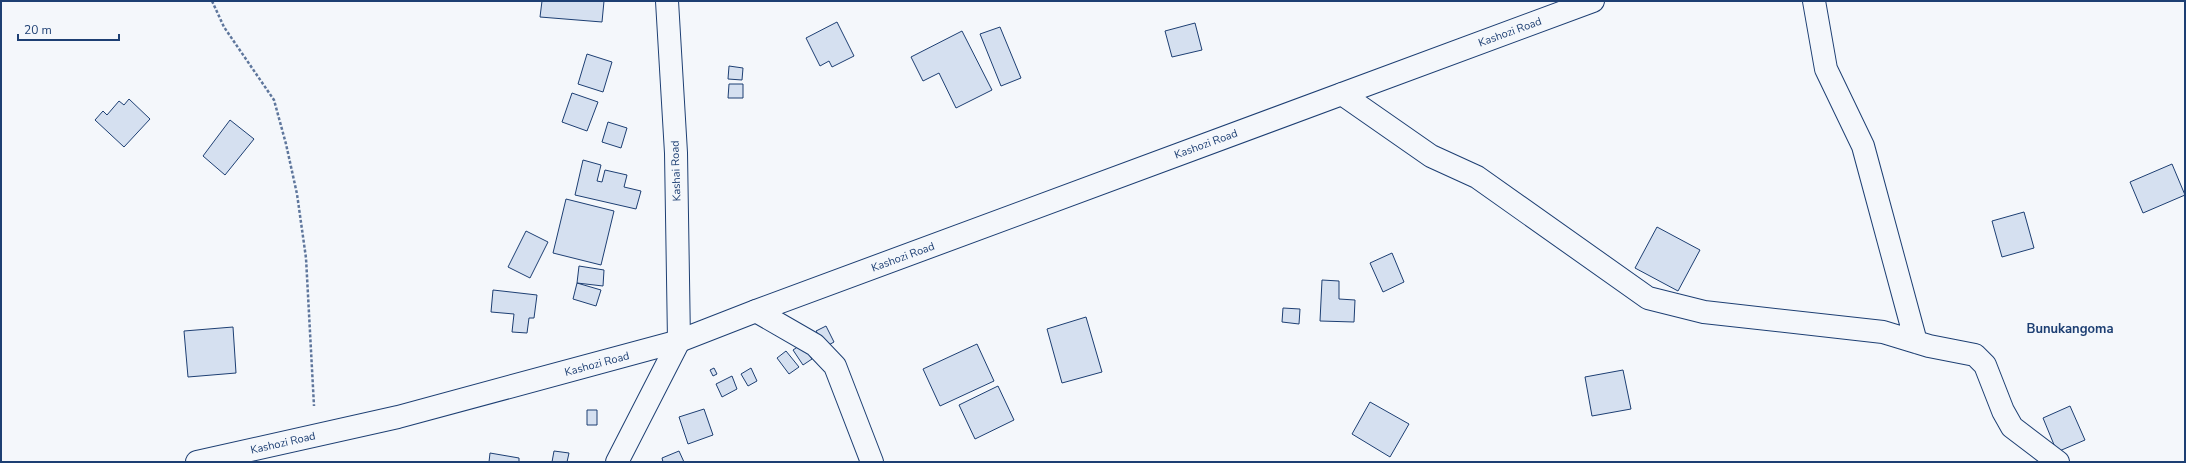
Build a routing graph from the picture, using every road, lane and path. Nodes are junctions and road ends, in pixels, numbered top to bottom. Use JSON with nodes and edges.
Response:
{"nodes":[{"id":1,"x":212,"y":1,"type":"edge"},
{"id":2,"x":667,"y":1,"type":"edge"},
{"id":3,"x":1593,"y":1,"type":"edge"},
{"id":4,"x":1814,"y":1,"type":"edge"},
{"id":5,"x":1342,"y":94,"type":"junction"},
{"id":6,"x":756,"y":311,"type":"junction"},
{"id":7,"x":679,"y":341,"type":"junction"},
{"id":8,"x":1916,"y":342,"type":"junction"},
{"id":9,"x":315,"y":436,"type":"junction"},
{"id":10,"x":197,"y":462,"type":"edge"},
{"id":11,"x":617,"y":462,"type":"edge"},
{"id":12,"x":872,"y":462,"type":"edge"},
{"id":13,"x":2058,"y":462,"type":"edge"}],
"edges":[{"from":1,"to":9,"type":"path"},
{"from":2,"to":7,"type":"street","name":"Kashai Road"},
{"from":3,"to":5,"type":"street","name":"Kashozi Road"},
{"from":4,"to":8,"type":"street"},
{"from":5,"to":6,"type":"street","name":"Kashozi Road"},
{"from":5,"to":8,"type":"street"},
{"from":6,"to":7,"type":"street","name":"Kashozi Road"},
{"from":6,"to":12,"type":"street"},
{"from":7,"to":9,"type":"street","name":"Kashozi Road"},
{"from":7,"to":11,"type":"street"},
{"from":8,"to":13,"type":"street"},
{"from":9,"to":10,"type":"street","name":"Kashozi Road"}]}
